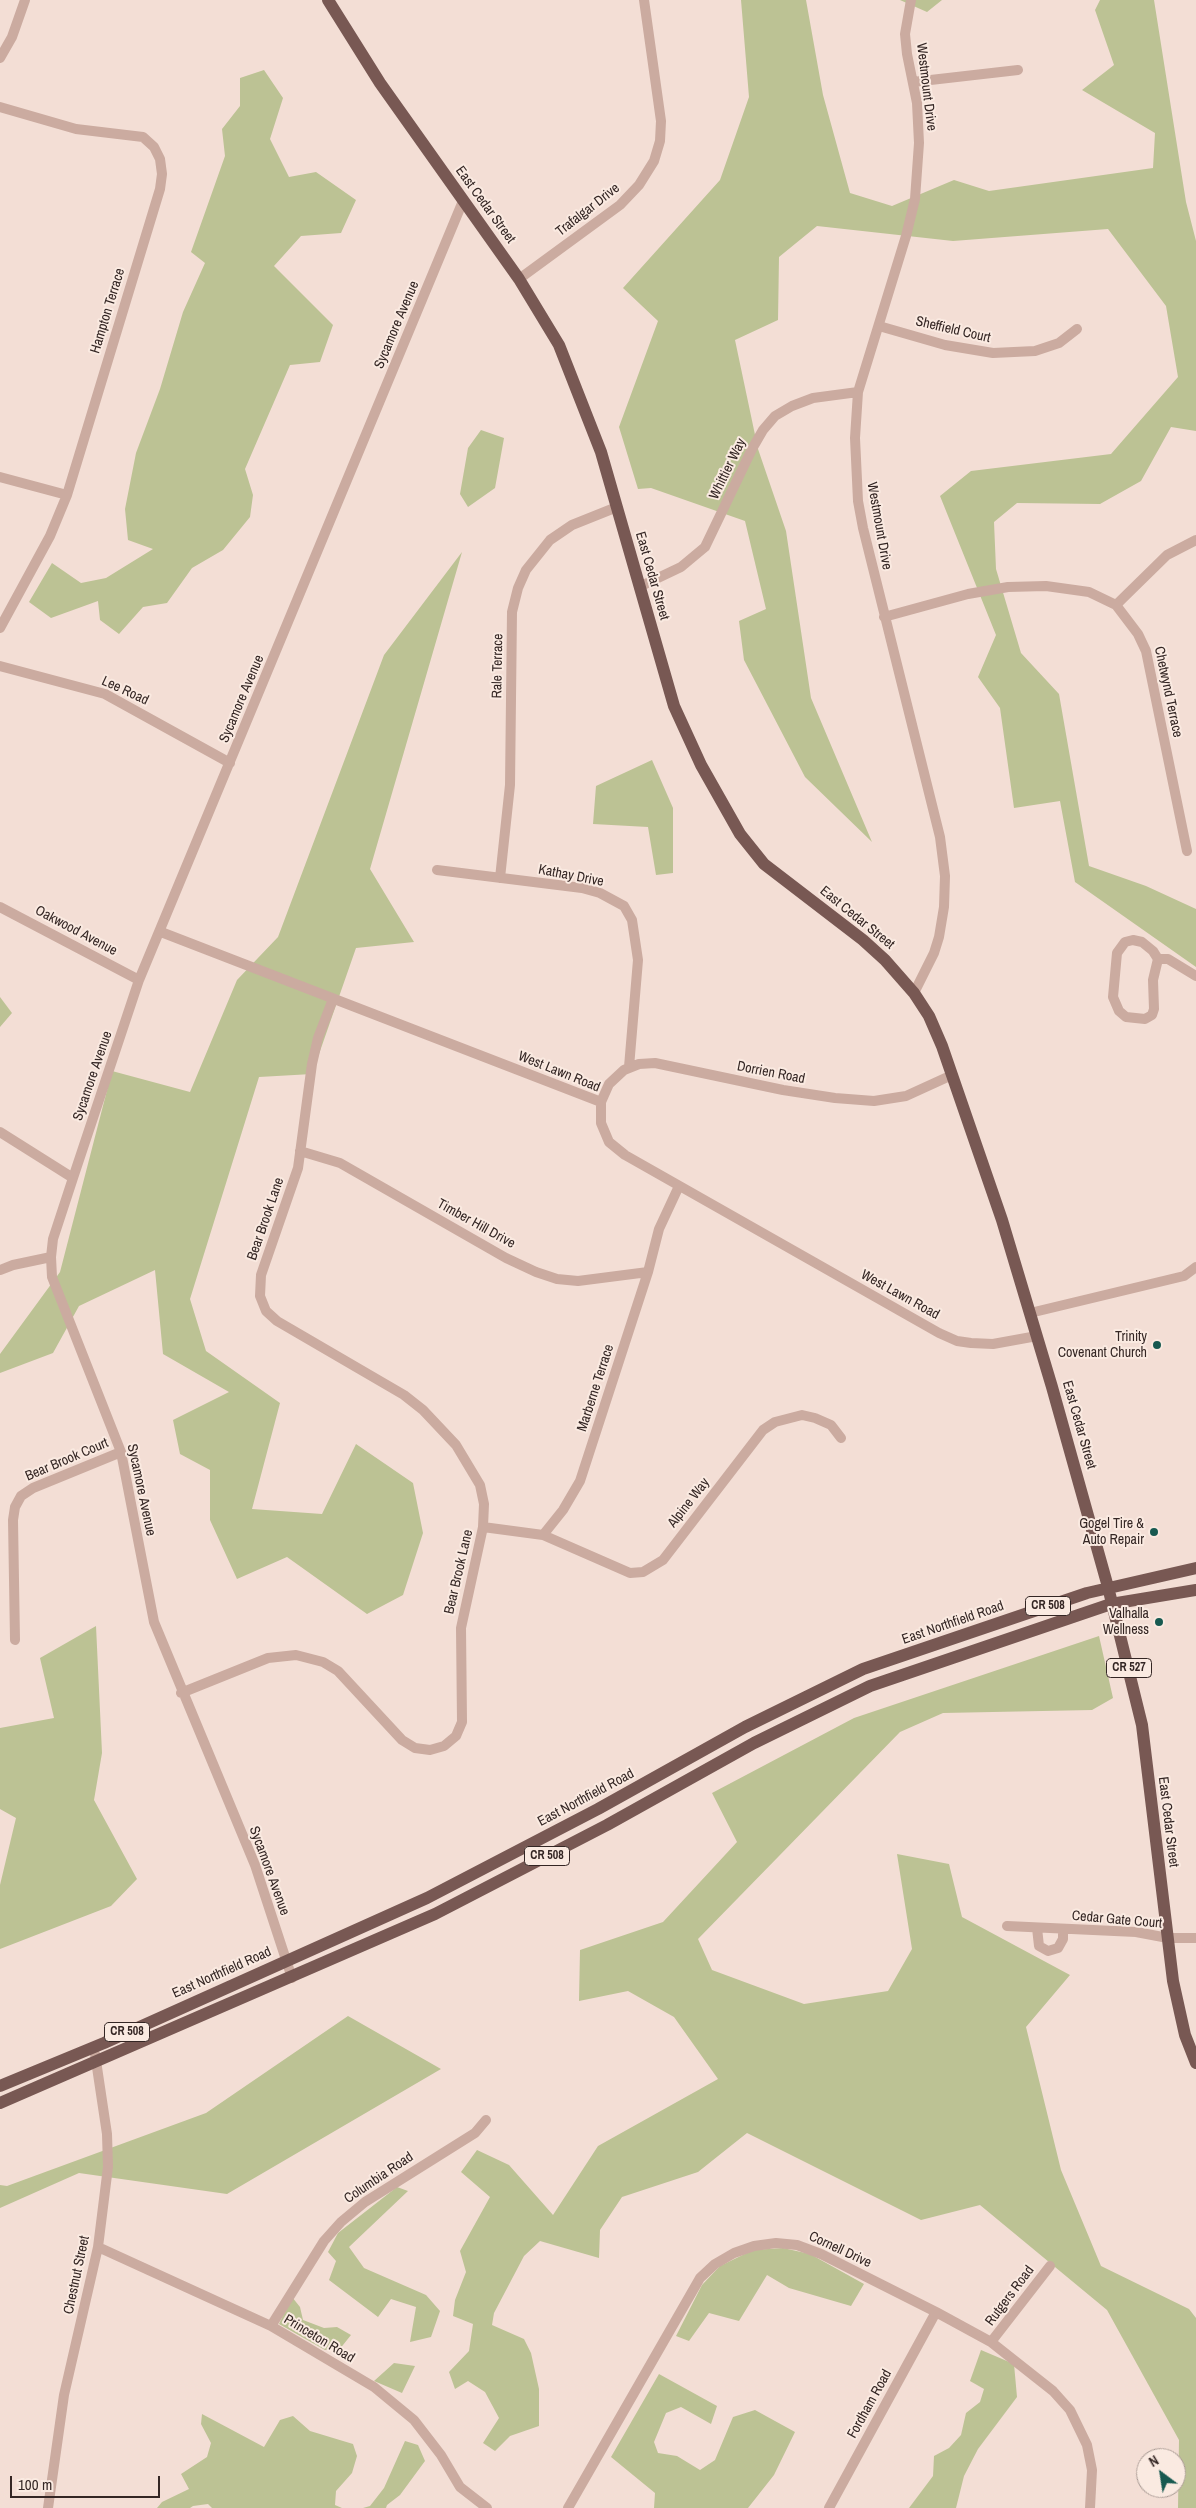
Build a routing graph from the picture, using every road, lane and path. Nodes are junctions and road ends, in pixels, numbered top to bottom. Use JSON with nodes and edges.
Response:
{"nodes":[{"id":1,"x":25,"y":0,"type":"edge"},
{"id":2,"x":644,"y":0,"type":"edge"},
{"id":3,"x":911,"y":0,"type":"edge"},
{"id":4,"x":332,"y":2,"type":"edge"},
{"id":5,"x":0,"y":58,"type":"edge"},
{"id":6,"x":1018,"y":70,"type":"dead end"},
{"id":7,"x":912,"y":82,"type":"junction"},
{"id":8,"x":0,"y":107,"type":"edge"},
{"id":9,"x":463,"y":201,"type":"junction"},
{"id":10,"x":519,"y":278,"type":"junction"},
{"id":11,"x":879,"y":326,"type":"junction"},
{"id":12,"x":1077,"y":330,"type":"dead end"},
{"id":13,"x":858,"y":392,"type":"junction"},
{"id":14,"x":0,"y":477,"type":"edge"},
{"id":15,"x":67,"y":495,"type":"junction"},
{"id":16,"x":617,"y":507,"type":"junction"},
{"id":17,"x":1196,"y":540,"type":"edge"},
{"id":18,"x":640,"y":587,"type":"junction"},
{"id":19,"x":1116,"y":605,"type":"junction"},
{"id":20,"x":884,"y":617,"type":"junction"},
{"id":21,"x":0,"y":628,"type":"edge"},
{"id":22,"x":0,"y":666,"type":"edge"},
{"id":23,"x":230,"y":763,"type":"junction"},
{"id":24,"x":1186,"y":851,"type":"dead end"},
{"id":25,"x":437,"y":870,"type":"dead end"},
{"id":26,"x":500,"y":878,"type":"junction"},
{"id":27,"x":0,"y":906,"type":"edge"},
{"id":28,"x":161,"y":932,"type":"junction"},
{"id":29,"x":1158,"y":959,"type":"junction"},
{"id":30,"x":1196,"y":976,"type":"edge"},
{"id":31,"x":140,"y":980,"type":"junction"},
{"id":32,"x":914,"y":993,"type":"junction"},
{"id":33,"x":333,"y":999,"type":"junction"},
{"id":34,"x":629,"y":1067,"type":"junction"},
{"id":35,"x":952,"y":1076,"type":"junction"},
{"id":36,"x":601,"y":1102,"type":"junction"},
{"id":37,"x":0,"y":1132,"type":"edge"},
{"id":38,"x":300,"y":1151,"type":"junction"},
{"id":39,"x":73,"y":1178,"type":"junction"},
{"id":40,"x":679,"y":1186,"type":"junction"},
{"id":41,"x":51,"y":1257,"type":"junction"},
{"id":42,"x":1196,"y":1267,"type":"edge"},
{"id":43,"x":0,"y":1270,"type":"edge"},
{"id":44,"x":648,"y":1272,"type":"junction"},
{"id":45,"x":1030,"y":1313,"type":"junction"},
{"id":46,"x":1037,"y":1336,"type":"junction"},
{"id":47,"x":841,"y":1438,"type":"dead end"},
{"id":48,"x":121,"y":1452,"type":"junction"},
{"id":49,"x":483,"y":1527,"type":"junction"},
{"id":50,"x":543,"y":1535,"type":"junction"},
{"id":51,"x":1196,"y":1568,"type":"edge"},
{"id":52,"x":1108,"y":1587,"type":"junction"},
{"id":53,"x":1196,"y":1590,"type":"edge"},
{"id":54,"x":1112,"y":1604,"type":"junction"},
{"id":55,"x":15,"y":1640,"type":"dead end"},
{"id":56,"x":833,"y":1684,"type":"junction"},
{"id":57,"x":181,"y":1693,"type":"junction"},
{"id":58,"x":841,"y":1700,"type":"junction"},
{"id":59,"x":697,"y":1754,"type":"junction"},
{"id":60,"x":706,"y":1770,"type":"junction"},
{"id":61,"x":560,"y":1828,"type":"junction"},
{"id":62,"x":571,"y":1843,"type":"junction"},
{"id":63,"x":427,"y":1898,"type":"junction"},
{"id":64,"x":434,"y":1914,"type":"junction"},
{"id":65,"x":1007,"y":1926,"type":"dead end"},
{"id":66,"x":1037,"y":1928,"type":"junction"},
{"id":67,"x":1063,"y":1929,"type":"junction"},
{"id":68,"x":1168,"y":1938,"type":"junction"},
{"id":69,"x":1196,"y":1938,"type":"edge"},
{"id":70,"x":285,"y":1962,"type":"junction"},
{"id":71,"x":292,"y":1978,"type":"junction"},
{"id":72,"x":92,"y":2046,"type":"junction"},
{"id":73,"x":97,"y":2061,"type":"junction"},
{"id":74,"x":1196,"y":2063,"type":"edge"},
{"id":75,"x":0,"y":2086,"type":"edge"},
{"id":76,"x":0,"y":2103,"type":"edge"},
{"id":77,"x":486,"y":2120,"type":"dead end"},
{"id":78,"x":98,"y":2247,"type":"junction"},
{"id":79,"x":1050,"y":2266,"type":"dead end"},
{"id":80,"x":936,"y":2312,"type":"junction"},
{"id":81,"x":271,"y":2326,"type":"junction"},
{"id":82,"x":991,"y":2342,"type":"junction"},
{"id":83,"x":48,"y":2508,"type":"edge"},
{"id":84,"x":487,"y":2508,"type":"edge"},
{"id":85,"x":568,"y":2508,"type":"edge"},
{"id":86,"x":829,"y":2508,"type":"edge"},
{"id":87,"x":1090,"y":2508,"type":"edge"}],
"edges":[{"from":1,"to":5,"type":"street"},
{"from":2,"to":10,"type":"street","name":"Trafalgar Drive"},
{"from":3,"to":7,"type":"street","name":"Westmount Drive"},
{"from":4,"to":9,"type":"main road","name":"East Cedar Street","number":"CR 527"},
{"from":6,"to":7,"type":"street"},
{"from":7,"to":11,"type":"street","name":"Westmount Drive"},
{"from":8,"to":15,"type":"street","name":"Hampton Terrace"},
{"from":9,"to":10,"type":"main road","name":"East Cedar Street","number":"CR 527"},
{"from":9,"to":23,"type":"street","name":"Sycamore Avenue"},
{"from":10,"to":16,"type":"main road","name":"East Cedar Street","number":"CR 527"},
{"from":11,"to":12,"type":"street","name":"Sheffield Court"},
{"from":11,"to":13,"type":"street","name":"Westmount Drive"},
{"from":13,"to":18,"type":"street","name":"Whittier Way"},
{"from":13,"to":20,"type":"street","name":"Westmount Drive"},
{"from":14,"to":15,"type":"street"},
{"from":15,"to":21,"type":"street","name":"Hampton Terrace"},
{"from":16,"to":18,"type":"main road","name":"East Cedar Street","number":"CR 527"},
{"from":16,"to":26,"type":"street","name":"Rale Terrace"},
{"from":17,"to":19,"type":"street"},
{"from":18,"to":32,"type":"main road","name":"East Cedar Street","number":"CR 527"},
{"from":19,"to":20,"type":"street","name":"Chetwynd Terrace"},
{"from":19,"to":24,"type":"street","name":"Chetwynd Terrace"},
{"from":20,"to":32,"type":"street","name":"Westmount Drive"},
{"from":22,"to":23,"type":"street","name":"Lee Road"},
{"from":23,"to":28,"type":"street","name":"Sycamore Avenue"},
{"from":25,"to":26,"type":"street","name":"Kathay Drive"},
{"from":26,"to":34,"type":"street","name":"Kathay Drive"},
{"from":27,"to":31,"type":"street","name":"Oakwood Avenue"},
{"from":28,"to":31,"type":"street","name":"Sycamore Avenue"},
{"from":28,"to":33,"type":"street","name":"West Lawn Road"},
{"from":29,"to":29,"type":"street"},
{"from":29,"to":30,"type":"street"},
{"from":31,"to":39,"type":"street","name":"Sycamore Avenue"},
{"from":32,"to":35,"type":"main road","name":"East Cedar Street","number":"CR 527"},
{"from":33,"to":36,"type":"street","name":"West Lawn Road"},
{"from":33,"to":38,"type":"street","name":"Bear Brook Lane"},
{"from":34,"to":35,"type":"street","name":"Dorrien Road"},
{"from":34,"to":36,"type":"street"},
{"from":35,"to":45,"type":"main road","name":"East Cedar Street","number":"CR 527"},
{"from":36,"to":40,"type":"street","name":"West Lawn Road"},
{"from":37,"to":39,"type":"street"},
{"from":38,"to":44,"type":"street","name":"Timber Hill Drive"},
{"from":38,"to":49,"type":"street","name":"Bear Brook Lane"},
{"from":39,"to":41,"type":"street","name":"Sycamore Avenue"},
{"from":40,"to":44,"type":"street","name":"Marberne Terrace"},
{"from":40,"to":46,"type":"street","name":"West Lawn Road"},
{"from":41,"to":43,"type":"street"},
{"from":41,"to":48,"type":"street","name":"Sycamore Avenue"},
{"from":42,"to":45,"type":"street"},
{"from":44,"to":50,"type":"street","name":"Marberne Terrace"},
{"from":45,"to":46,"type":"main road","name":"East Cedar Street","number":"CR 527"},
{"from":46,"to":52,"type":"main road","name":"East Cedar Street","number":"CR 527"},
{"from":47,"to":50,"type":"street","name":"Alpine Way"},
{"from":48,"to":55,"type":"street","name":"Bear Brook Court"},
{"from":48,"to":57,"type":"street","name":"Sycamore Avenue"},
{"from":49,"to":50,"type":"street"},
{"from":49,"to":57,"type":"street","name":"Bear Brook Lane"},
{"from":51,"to":52,"type":"main road","name":"East Northfield Road","number":"CR 508"},
{"from":52,"to":54,"type":"main road","name":"East Cedar Street","number":"CR 527"},
{"from":52,"to":56,"type":"main road","name":"East Northfield Road","number":"CR 508"},
{"from":53,"to":54,"type":"main road","number":"CR 508"},
{"from":54,"to":58,"type":"main road","number":"CR 508"},
{"from":54,"to":68,"type":"main road","name":"East Cedar Street","number":"CR 527"},
{"from":56,"to":58,"type":"main road"},
{"from":56,"to":59,"type":"main road","name":"East Northfield Road","number":"CR 508"},
{"from":57,"to":70,"type":"street","name":"Sycamore Avenue"},
{"from":58,"to":60,"type":"main road","number":"CR 508"},
{"from":59,"to":60,"type":"main road"},
{"from":59,"to":61,"type":"main road","name":"East Northfield Road","number":"CR 508"},
{"from":60,"to":62,"type":"main road","number":"CR 508"},
{"from":61,"to":62,"type":"main road"},
{"from":61,"to":63,"type":"main road","name":"East Northfield Road","number":"CR 508"},
{"from":62,"to":64,"type":"main road","number":"CR 508"},
{"from":63,"to":64,"type":"main road"},
{"from":63,"to":70,"type":"main road","name":"East Northfield Road","number":"CR 508"},
{"from":64,"to":71,"type":"main road","number":"CR 508"},
{"from":65,"to":66,"type":"street","name":"Cedar Gate Court"},
{"from":66,"to":67,"type":"street","name":"Cedar Gate Court"},
{"from":66,"to":67,"type":"street","name":"Cedar Gate Court"},
{"from":67,"to":68,"type":"street","name":"Cedar Gate Court"},
{"from":68,"to":69,"type":"street","name":"Cedar Gate Court"},
{"from":68,"to":74,"type":"main road","name":"East Cedar Street","number":"CR 527"},
{"from":70,"to":71,"type":"street","name":"Sycamore Avenue"},
{"from":70,"to":72,"type":"main road","name":"East Northfield Road","number":"CR 508"},
{"from":71,"to":73,"type":"main road","number":"CR 508"},
{"from":72,"to":73,"type":"street","name":"Chestnut Street"},
{"from":72,"to":75,"type":"main road","name":"East Northfield Road","number":"CR 508"},
{"from":73,"to":76,"type":"main road","number":"CR 508"},
{"from":73,"to":78,"type":"street","name":"Chestnut Street"},
{"from":77,"to":81,"type":"street","name":"Columbia Road"},
{"from":78,"to":81,"type":"street","name":"Princeton Road"},
{"from":78,"to":83,"type":"street","name":"Chestnut Street"},
{"from":79,"to":82,"type":"street","name":"Rutgers Road"},
{"from":80,"to":82,"type":"street","name":"Cornell Drive"},
{"from":80,"to":85,"type":"street","name":"Cornell Drive"},
{"from":80,"to":86,"type":"street","name":"Fordham Road"},
{"from":81,"to":84,"type":"street","name":"Princeton Road"},
{"from":82,"to":87,"type":"street","name":"Cornell Drive"}]}
